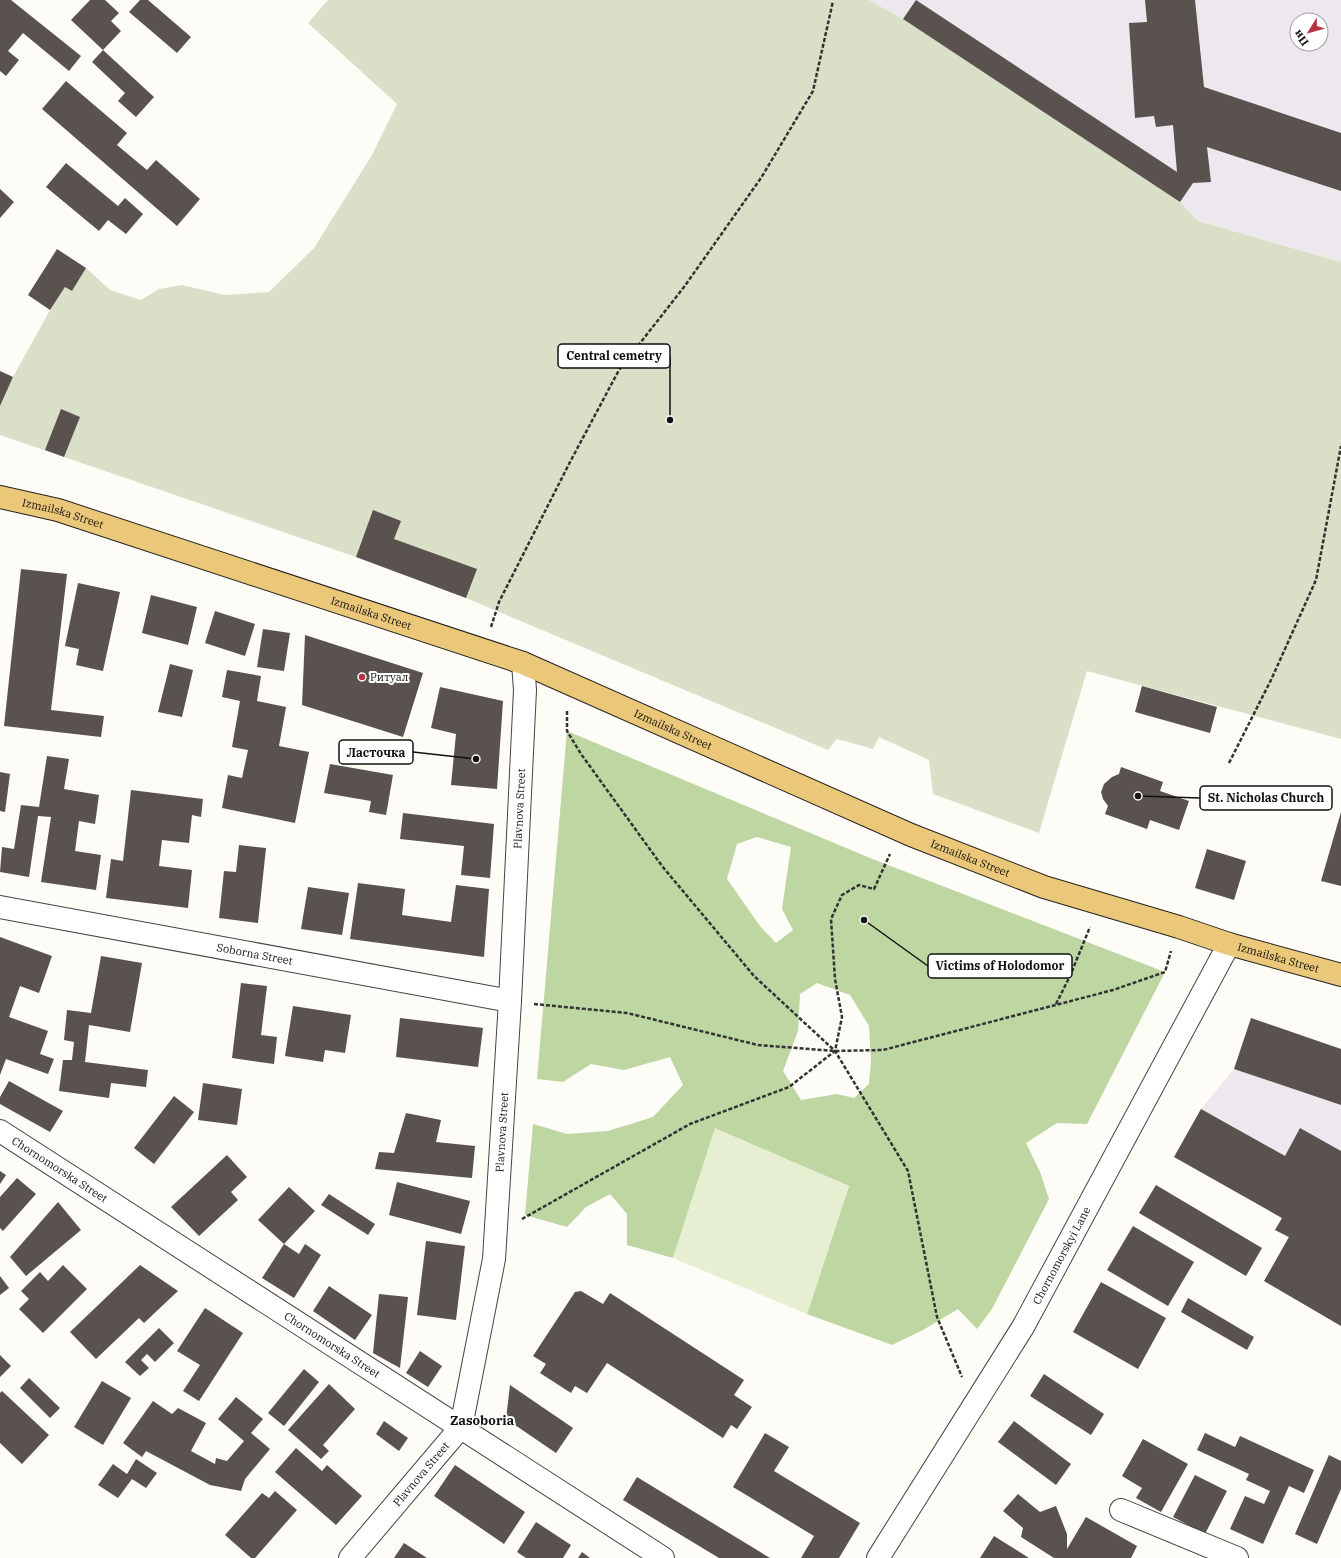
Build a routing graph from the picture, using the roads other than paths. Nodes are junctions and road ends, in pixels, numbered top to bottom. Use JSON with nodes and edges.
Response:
{"nodes":[{"id":1,"x":0,"y":497,"type":"edge"},
{"id":2,"x":523,"y":663,"type":"junction"},
{"id":3,"x":0,"y":907,"type":"edge"},
{"id":4,"x":1229,"y":944,"type":"junction"},
{"id":5,"x":1341,"y":974,"type":"edge"},
{"id":6,"x":510,"y":1001,"type":"junction"},
{"id":7,"x":0,"y":1132,"type":"edge"},
{"id":8,"x":461,"y":1427,"type":"junction"},
{"id":9,"x":1121,"y":1510,"type":"dead end"},
{"id":10,"x":350,"y":1558,"type":"edge"},
{"id":11,"x":663,"y":1558,"type":"edge"},
{"id":12,"x":878,"y":1558,"type":"edge"},
{"id":13,"x":1237,"y":1558,"type":"edge"}],
"edges":[{"from":1,"to":2,"type":"main road","name":"Izmailska Street"},
{"from":2,"to":4,"type":"main road","name":"Izmailska Street"},
{"from":2,"to":6,"type":"street","name":"Plavnova Street"},
{"from":3,"to":6,"type":"street","name":"Soborna Street"},
{"from":4,"to":5,"type":"main road","name":"Izmailska Street"},
{"from":4,"to":12,"type":"street","name":"Chornomorskyi Lane"},
{"from":6,"to":8,"type":"street","name":"Plavnova Street"},
{"from":7,"to":8,"type":"street","name":"Chornomorska Street"},
{"from":8,"to":10,"type":"street","name":"Plavnova Street"},
{"from":8,"to":11,"type":"street","name":"Chornomorska Street"},
{"from":9,"to":13,"type":"street"}]}
